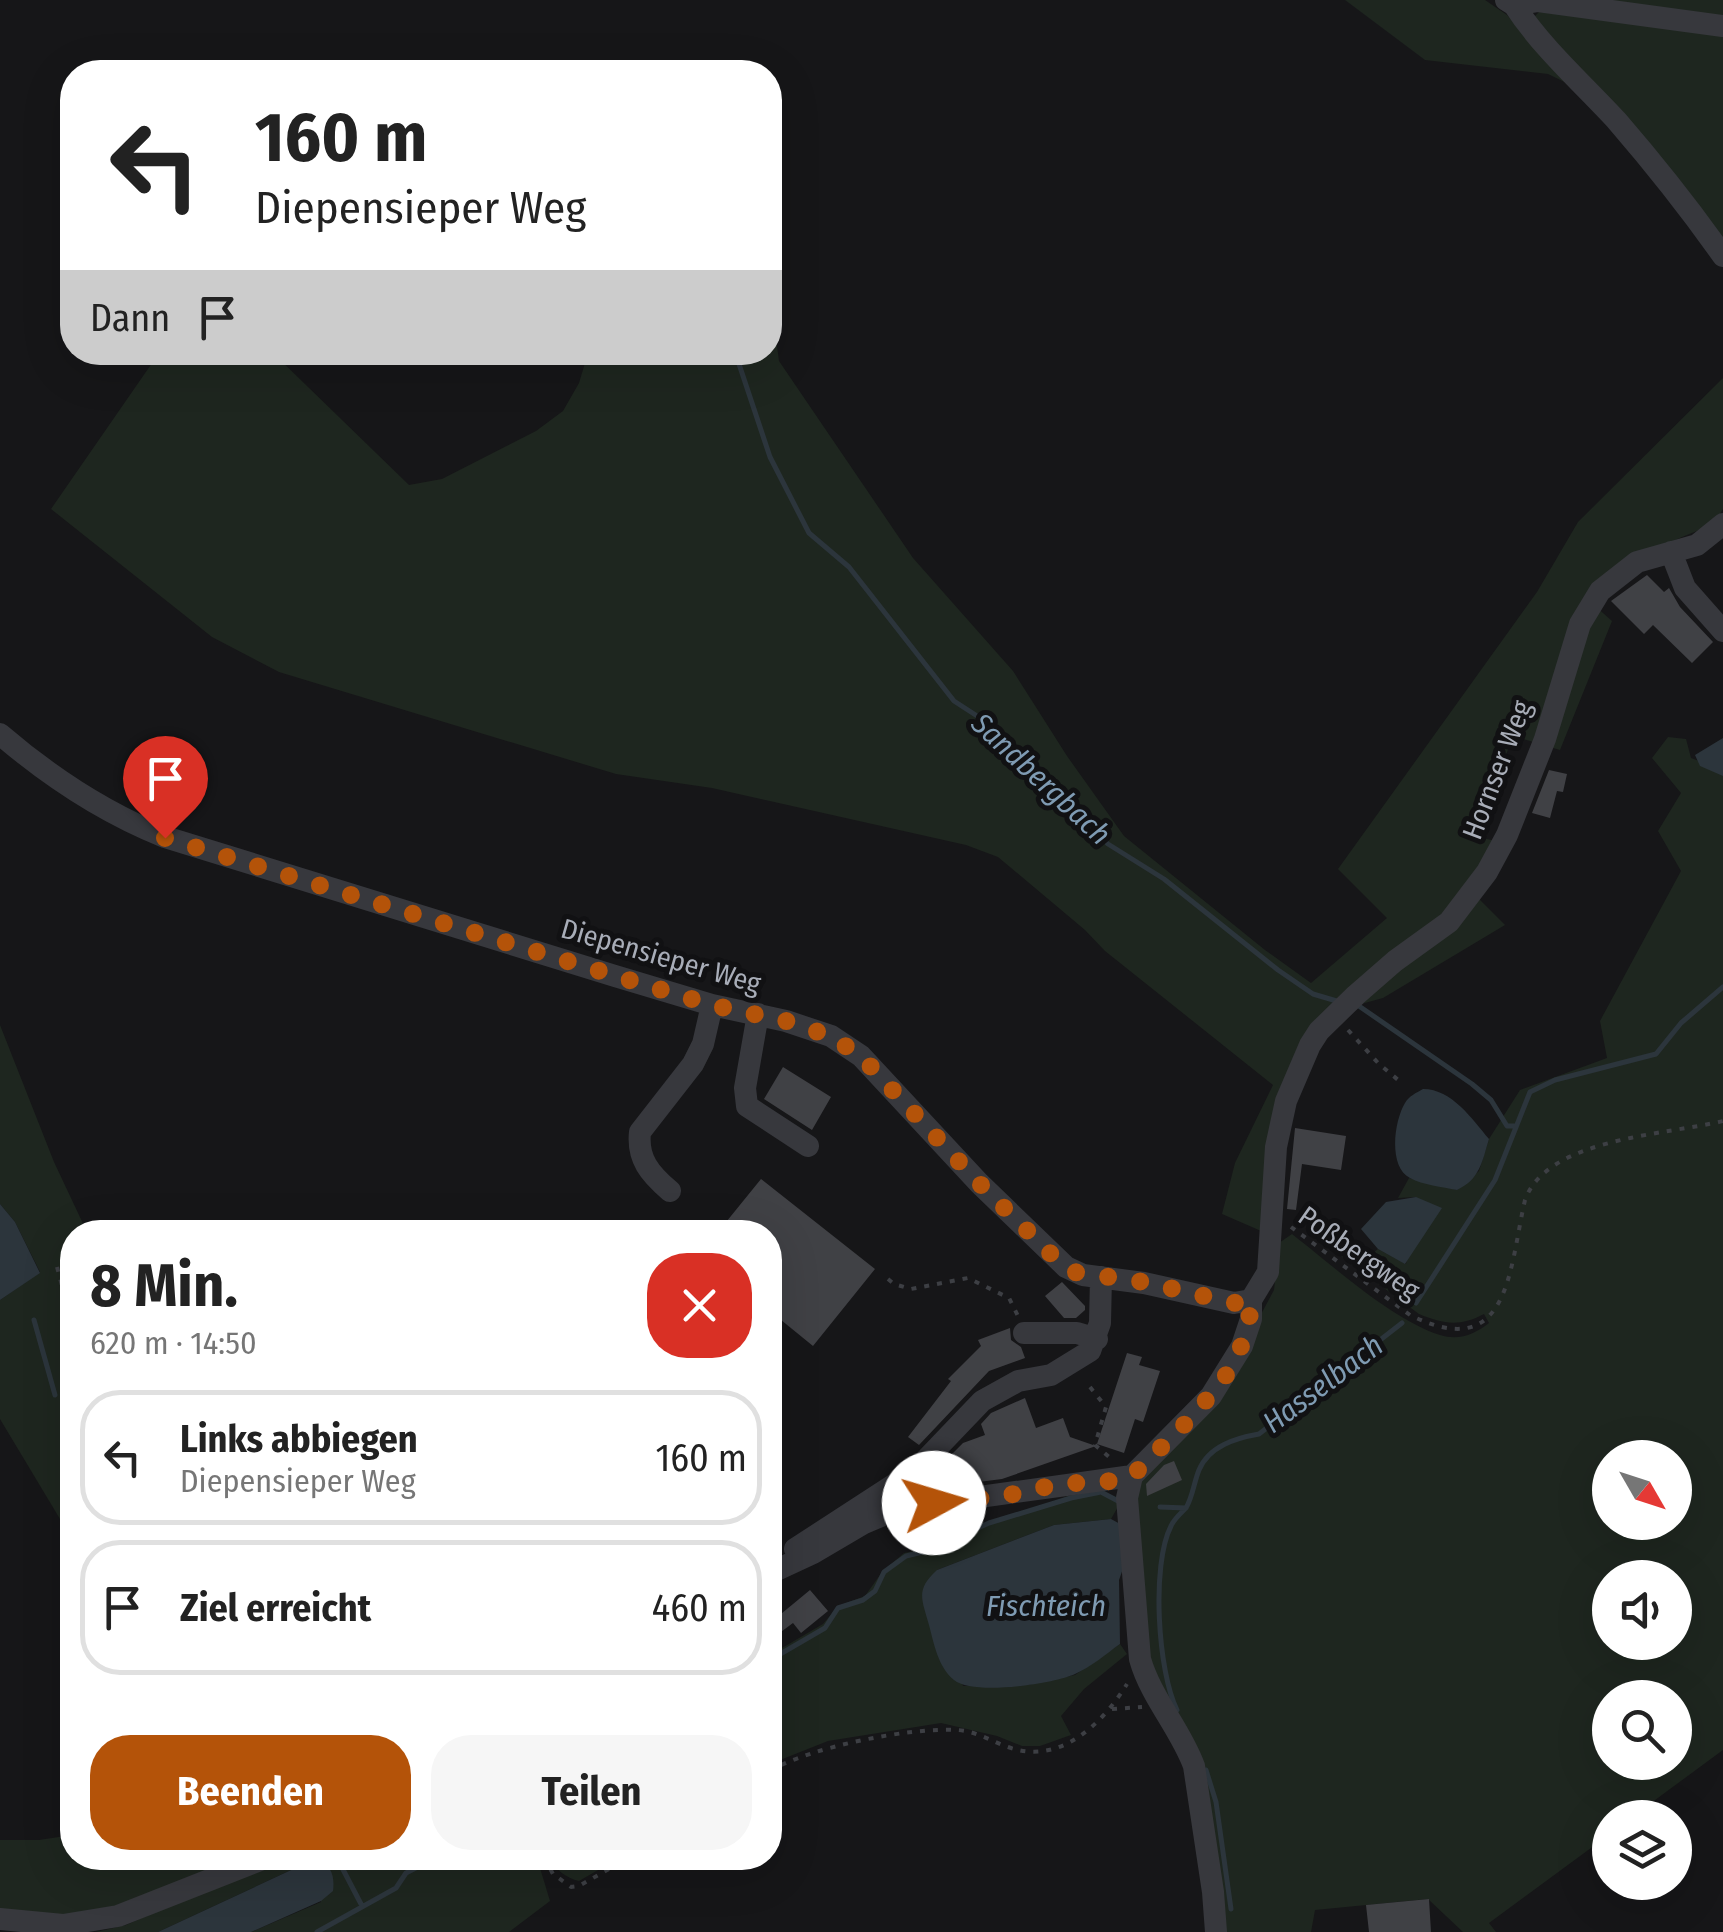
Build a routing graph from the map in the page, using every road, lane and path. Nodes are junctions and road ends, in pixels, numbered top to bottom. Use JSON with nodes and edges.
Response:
{"nodes":[{"id":1,"x":1510,"y":2,"type":"edge"},
{"id":2,"x":1723,"y":26,"type":"edge"},
{"id":3,"x":1723,"y":256,"type":"edge"},
{"id":4,"x":1723,"y":524,"type":"edge"},
{"id":5,"x":1671,"y":552,"type":"junction"},
{"id":6,"x":1723,"y":631,"type":"edge"},
{"id":7,"x":0,"y":734,"type":"edge"},
{"id":8,"x":712,"y":1005,"type":"junction"},
{"id":9,"x":758,"y":1014,"type":"junction"},
{"id":10,"x":1336,"y":1014,"type":"junction"},
{"id":11,"x":1403,"y":1084,"type":"dead end"},
{"id":12,"x":1723,"y":1121,"type":"edge"},
{"id":13,"x":808,"y":1146,"type":"dead end"},
{"id":14,"x":670,"y":1191,"type":"dead end"},
{"id":15,"x":1274,"y":1218,"type":"junction"},
{"id":16,"x":57,"y":1267,"type":"dead end"},
{"id":17,"x":60,"y":1278,"type":"edge"},
{"id":18,"x":1101,"y":1278,"type":"junction"},
{"id":19,"x":888,"y":1279,"type":"dead end"},
{"id":20,"x":1251,"y":1300,"type":"junction"},
{"id":21,"x":1024,"y":1333,"type":"joint"},
{"id":22,"x":1097,"y":1338,"type":"junction"},
{"id":23,"x":1090,"y":1387,"type":"dead end"},
{"id":24,"x":1097,"y":1445,"type":"dead end"},
{"id":25,"x":1132,"y":1476,"type":"junction"},
{"id":26,"x":782,"y":1562,"type":"edge"},
{"id":27,"x":782,"y":1567,"type":"edge"},
{"id":28,"x":1140,"y":1659,"type":"junction"},
{"id":29,"x":1160,"y":1705,"type":"junction"},
{"id":30,"x":1112,"y":1708,"type":"junction"},
{"id":31,"x":782,"y":1766,"type":"edge"},
{"id":32,"x":235,"y":1870,"type":"edge"},
{"id":33,"x":551,"y":1870,"type":"edge"},
{"id":34,"x":607,"y":1870,"type":"edge"},
{"id":35,"x":0,"y":1920,"type":"edge"},
{"id":36,"x":1216,"y":1932,"type":"edge"}],
"edges":[{"from":1,"to":2,"type":"street"},
{"from":1,"to":3,"type":"street"},
{"from":4,"to":5,"type":"street","name":"Hornser Weg"},
{"from":5,"to":6,"type":"street"},
{"from":5,"to":10,"type":"street","name":"Hornser Weg"},
{"from":7,"to":8,"type":"street","name":"Diepensieper Weg"},
{"from":8,"to":9,"type":"street","name":"Diepensieper Weg"},
{"from":8,"to":14,"type":"street"},
{"from":9,"to":13,"type":"street"},
{"from":9,"to":18,"type":"street","name":"Diepensieper Weg"},
{"from":10,"to":11,"type":"path"},
{"from":10,"to":15,"type":"street","name":"Hornser Weg"},
{"from":12,"to":15,"type":"path","name":"Poßbergweg"},
{"from":15,"to":20,"type":"street"},
{"from":16,"to":17,"type":"path"},
{"from":18,"to":20,"type":"street","name":"Diepensieper Weg"},
{"from":18,"to":22,"type":"street"},
{"from":19,"to":21,"type":"path"},
{"from":20,"to":25,"type":"street"},
{"from":21,"to":22,"type":"street"},
{"from":22,"to":26,"type":"street"},
{"from":23,"to":24,"type":"path"},
{"from":25,"to":27,"type":"street"},
{"from":25,"to":28,"type":"street"},
{"from":28,"to":29,"type":"street"},
{"from":28,"to":30,"type":"path"},
{"from":29,"to":30,"type":"path"},
{"from":29,"to":36,"type":"street"},
{"from":30,"to":31,"type":"path"},
{"from":32,"to":35,"type":"street"},
{"from":33,"to":34,"type":"path"}]}
